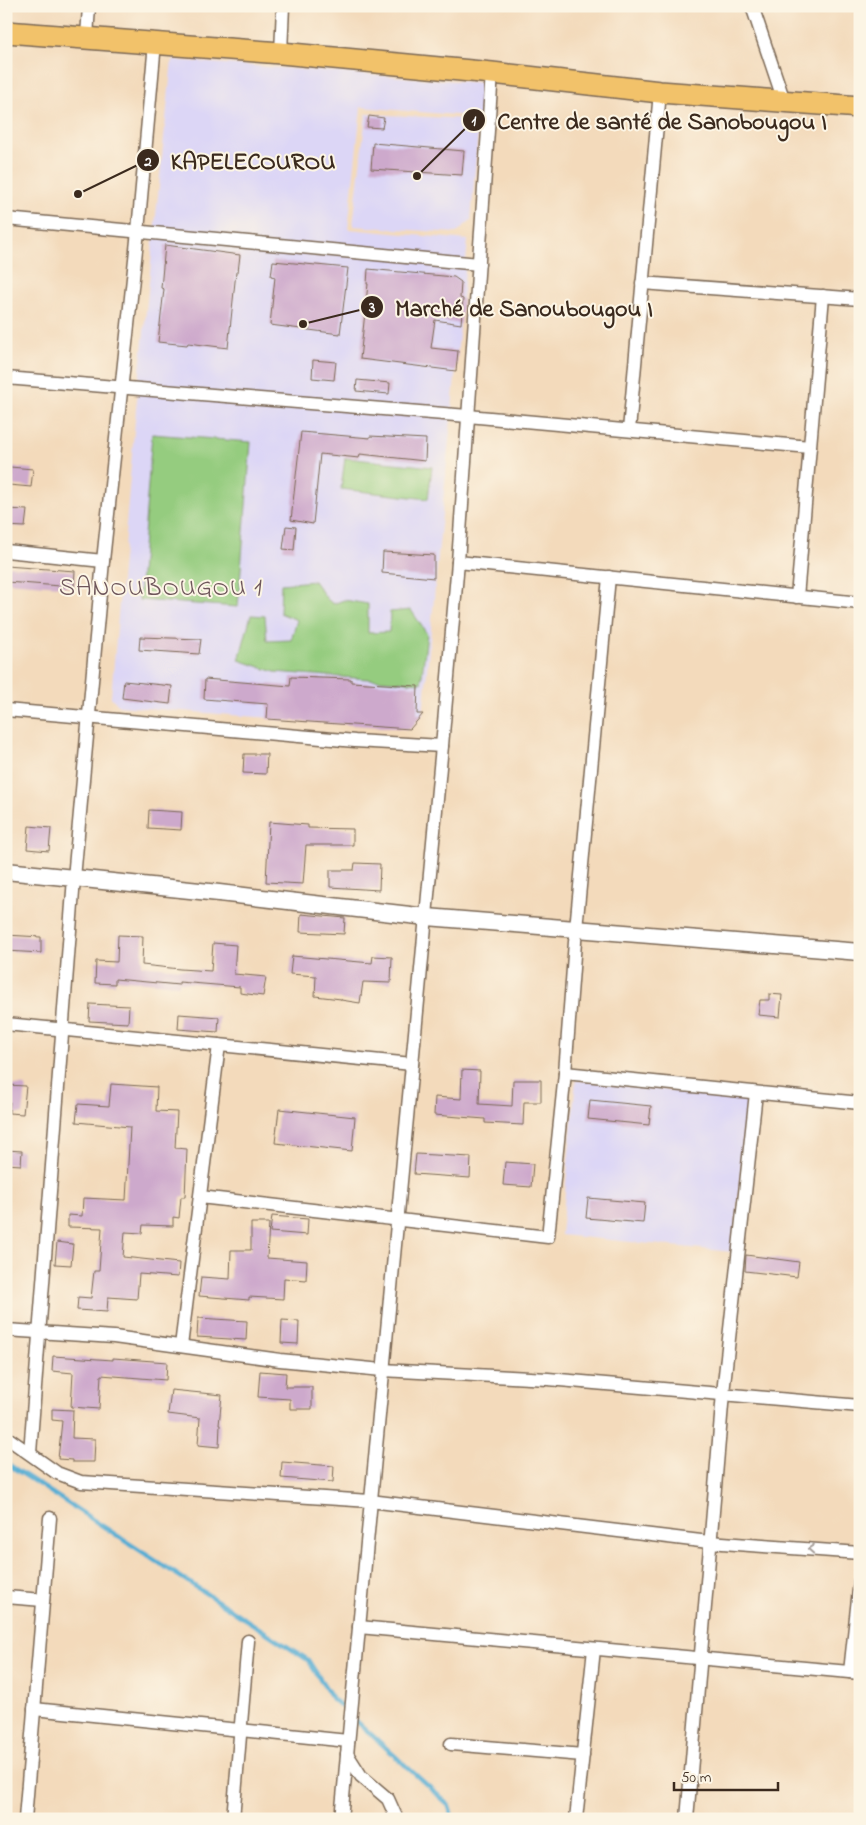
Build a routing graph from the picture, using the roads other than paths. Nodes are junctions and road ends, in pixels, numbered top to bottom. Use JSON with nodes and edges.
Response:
{"nodes":[{"id":1,"x":89,"y":6,"type":"edge"},
{"id":2,"x":283,"y":6,"type":"edge"},
{"id":3,"x":752,"y":6,"type":"edge"},
{"id":4,"x":6,"y":32,"type":"edge"},
{"id":5,"x":87,"y":38,"type":"junction"},
{"id":6,"x":155,"y":44,"type":"junction"},
{"id":7,"x":281,"y":52,"type":"junction"},
{"id":8,"x":492,"y":73,"type":"junction"},
{"id":9,"x":660,"y":92,"type":"junction"},
{"id":10,"x":784,"y":102,"type":"junction"},
{"id":11,"x":860,"y":108,"type":"edge"},
{"id":12,"x":6,"y":219,"type":"edge"},
{"id":13,"x":138,"y":231,"type":"junction"},
{"id":14,"x":479,"y":264,"type":"junction"},
{"id":15,"x":642,"y":283,"type":"junction"},
{"id":16,"x":823,"y":296,"type":"junction"},
{"id":17,"x":860,"y":299,"type":"edge"},
{"id":18,"x":6,"y":378,"type":"edge"},
{"id":19,"x":120,"y":388,"type":"junction"},
{"id":20,"x":468,"y":416,"type":"junction"},
{"id":21,"x":630,"y":430,"type":"junction"},
{"id":22,"x":810,"y":446,"type":"junction"},
{"id":23,"x":6,"y":551,"type":"edge"},
{"id":24,"x":103,"y":561,"type":"junction"},
{"id":25,"x":458,"y":562,"type":"junction"},
{"id":26,"x":609,"y":577,"type":"junction"},
{"id":27,"x":797,"y":597,"type":"junction"},
{"id":28,"x":860,"y":603,"type":"edge"},
{"id":29,"x":6,"y":710,"type":"edge"},
{"id":30,"x":90,"y":717,"type":"junction"},
{"id":31,"x":442,"y":746,"type":"junction"},
{"id":32,"x":6,"y":871,"type":"edge"},
{"id":33,"x":74,"y":878,"type":"junction"},
{"id":34,"x":427,"y":917,"type":"junction"},
{"id":35,"x":576,"y":928,"type":"junction"},
{"id":36,"x":860,"y":952,"type":"edge"},
{"id":37,"x":6,"y":1024,"type":"edge"},
{"id":38,"x":62,"y":1029,"type":"junction"},
{"id":39,"x":219,"y":1045,"type":"junction"},
{"id":40,"x":412,"y":1064,"type":"junction"},
{"id":41,"x":565,"y":1073,"type":"junction"},
{"id":42,"x":756,"y":1093,"type":"junction"},
{"id":43,"x":860,"y":1103,"type":"edge"},
{"id":44,"x":200,"y":1197,"type":"junction"},
{"id":45,"x":398,"y":1220,"type":"junction"},
{"id":46,"x":6,"y":1330,"type":"edge"},
{"id":47,"x":40,"y":1332,"type":"junction"},
{"id":48,"x":181,"y":1346,"type":"junction"},
{"id":49,"x":382,"y":1370,"type":"junction"},
{"id":50,"x":723,"y":1394,"type":"junction"},
{"id":51,"x":860,"y":1406,"type":"edge"},
{"id":52,"x":6,"y":1437,"type":"edge"},
{"id":53,"x":30,"y":1453,"type":"junction"},
{"id":54,"x":370,"y":1502,"type":"junction"},
{"id":55,"x":50,"y":1518,"type":"dead end"},
{"id":56,"x":709,"y":1542,"type":"junction"},
{"id":57,"x":860,"y":1553,"type":"edge"},
{"id":58,"x":860,"y":1580,"type":"edge"},
{"id":59,"x":6,"y":1596,"type":"edge"},
{"id":60,"x":43,"y":1600,"type":"junction"},
{"id":61,"x":358,"y":1627,"type":"junction"},
{"id":62,"x":248,"y":1642,"type":"dead end"},
{"id":63,"x":594,"y":1649,"type":"junction"},
{"id":64,"x":700,"y":1658,"type":"junction"},
{"id":65,"x":855,"y":1673,"type":"edge"},
{"id":66,"x":34,"y":1709,"type":"junction"},
{"id":67,"x":240,"y":1730,"type":"junction"},
{"id":68,"x":348,"y":1741,"type":"junction"},
{"id":69,"x":451,"y":1744,"type":"dead end"},
{"id":70,"x":347,"y":1754,"type":"junction"},
{"id":71,"x":583,"y":1755,"type":"junction"},
{"id":72,"x":25,"y":1819,"type":"edge"},
{"id":73,"x":232,"y":1819,"type":"edge"},
{"id":74,"x":341,"y":1819,"type":"edge"},
{"id":75,"x":397,"y":1819,"type":"edge"},
{"id":76,"x":576,"y":1819,"type":"edge"},
{"id":77,"x":687,"y":1819,"type":"edge"}],
"edges":[{"from":1,"to":5,"type":"street"},
{"from":2,"to":7,"type":"street"},
{"from":3,"to":10,"type":"street"},
{"from":4,"to":5,"type":"highway"},
{"from":5,"to":6,"type":"highway"},
{"from":6,"to":7,"type":"highway"},
{"from":6,"to":13,"type":"street"},
{"from":7,"to":8,"type":"highway"},
{"from":8,"to":9,"type":"highway"},
{"from":8,"to":14,"type":"street"},
{"from":9,"to":10,"type":"highway"},
{"from":9,"to":15,"type":"street"},
{"from":10,"to":11,"type":"highway"},
{"from":12,"to":13,"type":"street"},
{"from":13,"to":14,"type":"street"},
{"from":13,"to":19,"type":"street"},
{"from":14,"to":20,"type":"street"},
{"from":15,"to":16,"type":"street"},
{"from":15,"to":21,"type":"street"},
{"from":16,"to":17,"type":"street"},
{"from":16,"to":22,"type":"street"},
{"from":18,"to":19,"type":"street"},
{"from":19,"to":20,"type":"street"},
{"from":19,"to":24,"type":"street"},
{"from":20,"to":21,"type":"street"},
{"from":20,"to":25,"type":"street"},
{"from":21,"to":22,"type":"street"},
{"from":22,"to":27,"type":"street"},
{"from":23,"to":24,"type":"street"},
{"from":24,"to":30,"type":"street"},
{"from":25,"to":26,"type":"street"},
{"from":25,"to":31,"type":"street"},
{"from":26,"to":27,"type":"street"},
{"from":26,"to":35,"type":"street"},
{"from":27,"to":28,"type":"street"},
{"from":29,"to":30,"type":"street"},
{"from":30,"to":31,"type":"street"},
{"from":30,"to":33,"type":"street"},
{"from":31,"to":34,"type":"street"},
{"from":32,"to":33,"type":"street"},
{"from":33,"to":34,"type":"street"},
{"from":33,"to":38,"type":"street"},
{"from":34,"to":35,"type":"street"},
{"from":34,"to":40,"type":"street"},
{"from":35,"to":36,"type":"street"},
{"from":35,"to":41,"type":"street"},
{"from":37,"to":38,"type":"street"},
{"from":38,"to":39,"type":"street"},
{"from":38,"to":47,"type":"street"},
{"from":39,"to":40,"type":"street"},
{"from":39,"to":44,"type":"street"},
{"from":40,"to":45,"type":"street"},
{"from":41,"to":42,"type":"street"},
{"from":41,"to":45,"type":"street"},
{"from":42,"to":43,"type":"street"},
{"from":42,"to":50,"type":"street"},
{"from":44,"to":45,"type":"street"},
{"from":44,"to":48,"type":"street"},
{"from":45,"to":49,"type":"street"},
{"from":46,"to":47,"type":"street"},
{"from":47,"to":48,"type":"street"},
{"from":47,"to":53,"type":"street"},
{"from":48,"to":49,"type":"street"},
{"from":49,"to":50,"type":"street"},
{"from":49,"to":54,"type":"street"},
{"from":50,"to":51,"type":"street"},
{"from":50,"to":56,"type":"street"},
{"from":52,"to":53,"type":"street"},
{"from":53,"to":54,"type":"street"},
{"from":54,"to":56,"type":"street"},
{"from":54,"to":61,"type":"street"},
{"from":55,"to":60,"type":"street"},
{"from":57,"to":56,"type":"street","one_way":true},
{"from":56,"to":64,"type":"street"},
{"from":58,"to":65,"type":"street"},
{"from":59,"to":60,"type":"street"},
{"from":60,"to":66,"type":"street"},
{"from":61,"to":63,"type":"street"},
{"from":61,"to":68,"type":"street"},
{"from":62,"to":67,"type":"street"},
{"from":63,"to":64,"type":"street"},
{"from":63,"to":71,"type":"street"},
{"from":64,"to":65,"type":"street"},
{"from":64,"to":77,"type":"street"},
{"from":66,"to":67,"type":"street"},
{"from":66,"to":72,"type":"street"},
{"from":67,"to":68,"type":"street"},
{"from":67,"to":73,"type":"street"},
{"from":68,"to":70,"type":"street"},
{"from":69,"to":71,"type":"street"},
{"from":70,"to":74,"type":"street"},
{"from":70,"to":75,"type":"street"},
{"from":71,"to":76,"type":"street"}]}
